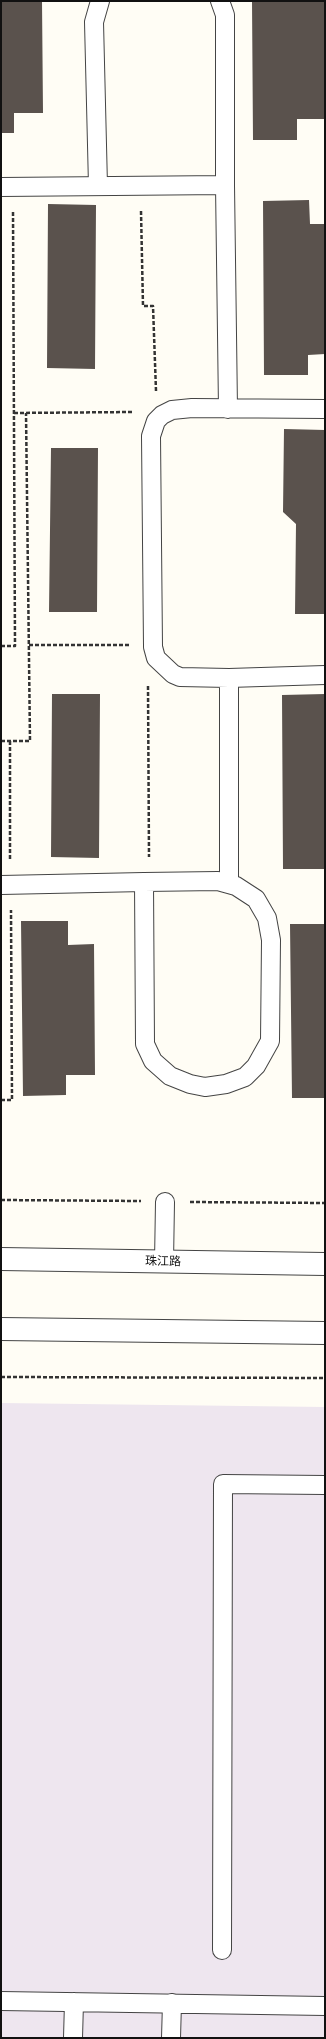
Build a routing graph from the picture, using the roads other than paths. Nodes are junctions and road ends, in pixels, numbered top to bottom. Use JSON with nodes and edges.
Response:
{"nodes":[{"id":1,"x":100,"y":1,"type":"edge"},
{"id":2,"x":220,"y":1,"type":"edge"},
{"id":3,"x":225,"y":185,"type":"junction"},
{"id":4,"x":98,"y":186,"type":"junction"},
{"id":5,"x":7,"y":187,"type":"edge"},
{"id":6,"x":228,"y":409,"type":"junction"},
{"id":7,"x":325,"y":409,"type":"edge"},
{"id":8,"x":325,"y":675,"type":"edge"},
{"id":9,"x":229,"y":678,"type":"junction"},
{"id":10,"x":147,"y":882,"type":"junction"},
{"id":11,"x":229,"y":884,"type":"junction"},
{"id":12,"x":6,"y":885,"type":"edge"},
{"id":13,"x":165,"y":1202,"type":"dead end"},
{"id":14,"x":1,"y":1259,"type":"edge"},
{"id":15,"x":164,"y":1262,"type":"junction"},
{"id":16,"x":325,"y":1264,"type":"edge"},
{"id":17,"x":1,"y":1329,"type":"edge"},
{"id":18,"x":325,"y":1333,"type":"edge"},
{"id":19,"x":325,"y":1485,"type":"edge"},
{"id":20,"x":222,"y":1950,"type":"dead end"},
{"id":21,"x":1,"y":2001,"type":"edge"},
{"id":22,"x":74,"y":2002,"type":"junction"},
{"id":23,"x":172,"y":2003,"type":"junction"},
{"id":24,"x":325,"y":2006,"type":"edge"},
{"id":25,"x":73,"y":2038,"type":"edge"},
{"id":26,"x":171,"y":2038,"type":"edge"}],
"edges":[{"from":1,"to":4,"type":"lane"},
{"from":2,"to":3,"type":"lane"},
{"from":3,"to":4,"type":"lane"},
{"from":3,"to":6,"type":"lane"},
{"from":4,"to":5,"type":"lane"},
{"from":6,"to":7,"type":"lane"},
{"from":6,"to":9,"type":"lane"},
{"from":8,"to":9,"type":"lane"},
{"from":9,"to":11,"type":"lane"},
{"from":10,"to":11,"type":"lane"},
{"from":10,"to":11,"type":"lane"},
{"from":10,"to":12,"type":"lane"},
{"from":13,"to":15,"type":"lane"},
{"from":14,"to":15,"type":"street","name":"珠江路"},
{"from":15,"to":16,"type":"street","name":"珠江路"},
{"from":17,"to":18,"type":"street"},
{"from":19,"to":20,"type":"lane"},
{"from":21,"to":22,"type":"lane"},
{"from":22,"to":23,"type":"lane"},
{"from":22,"to":25,"type":"lane"},
{"from":23,"to":24,"type":"lane"},
{"from":23,"to":26,"type":"lane"}]}
